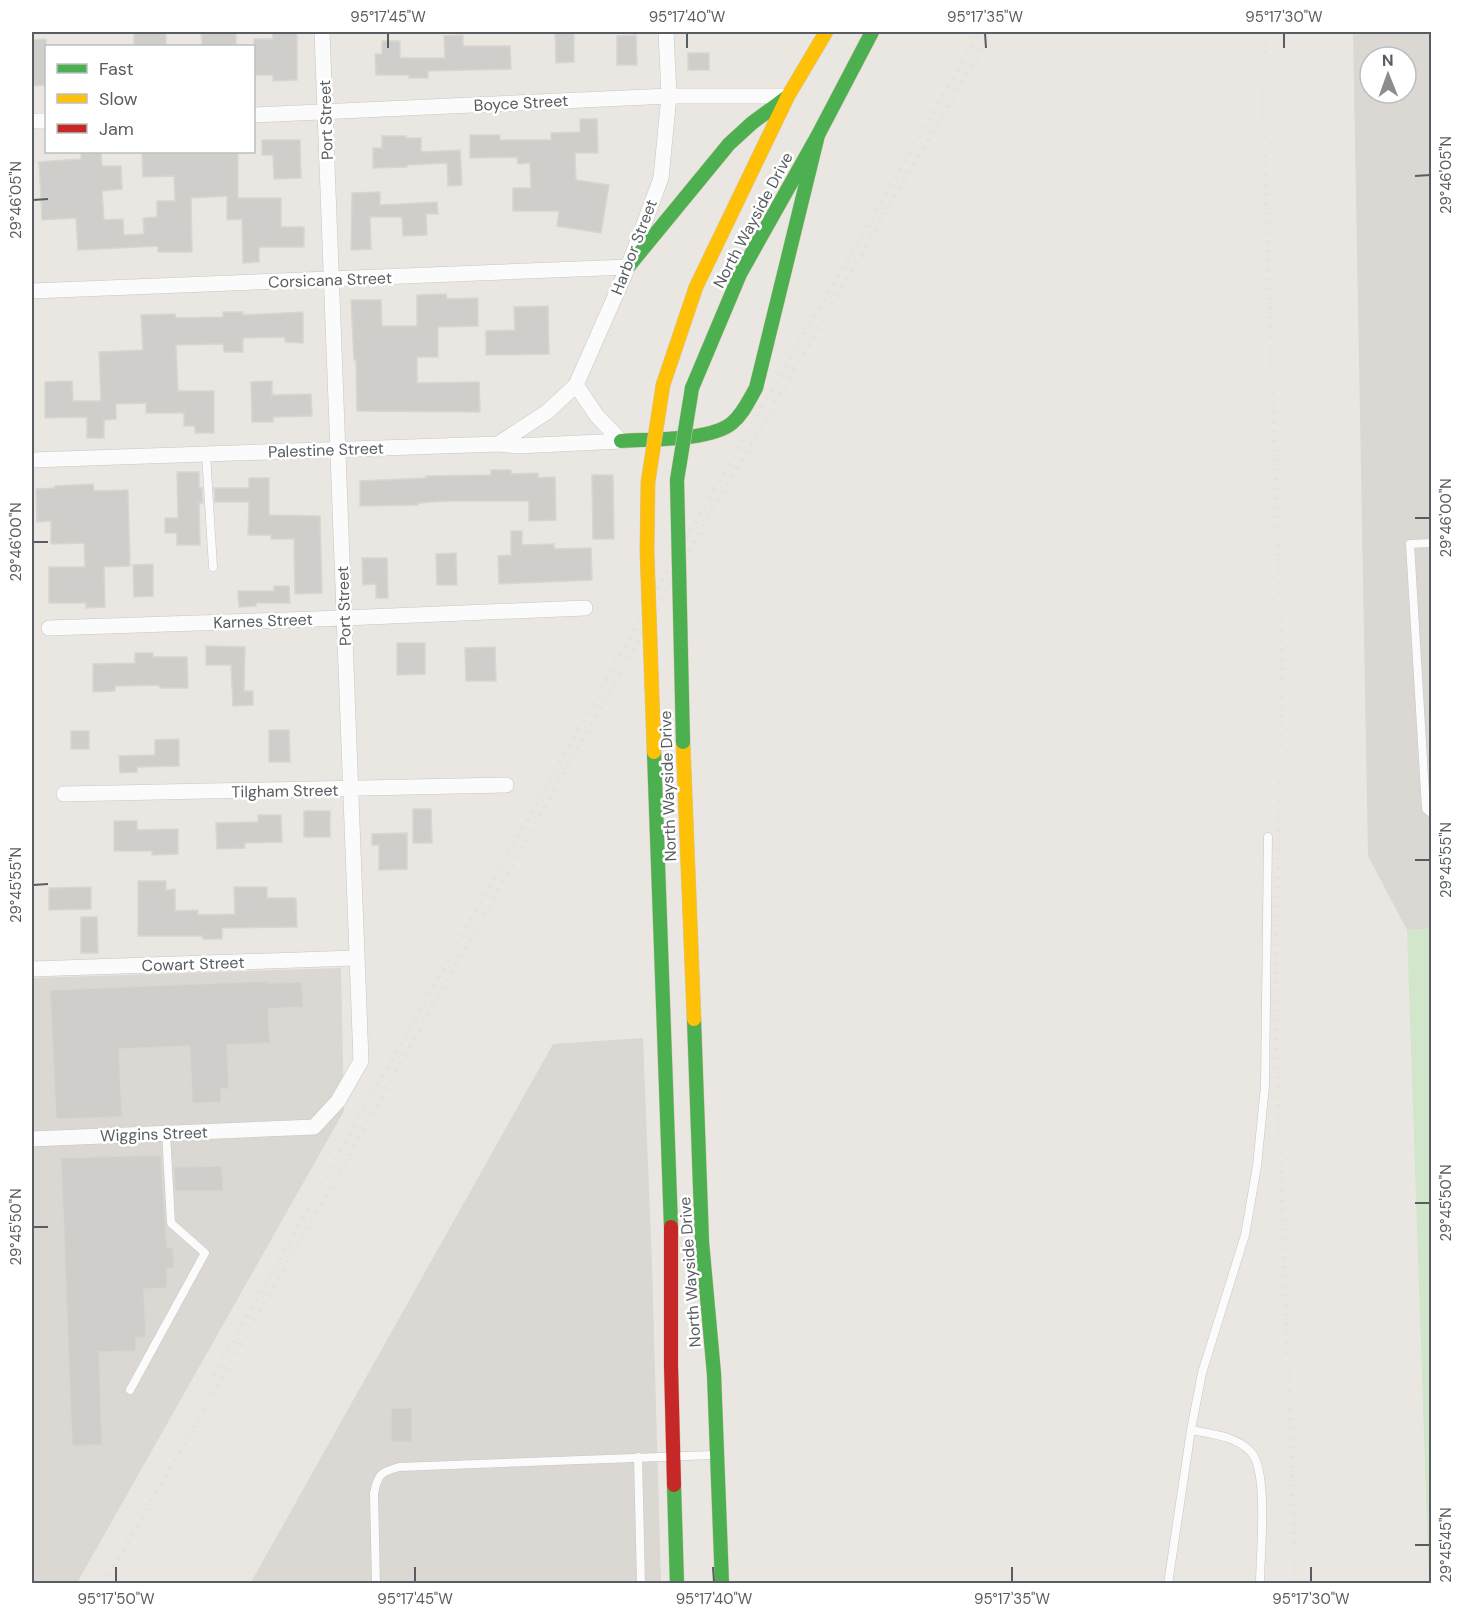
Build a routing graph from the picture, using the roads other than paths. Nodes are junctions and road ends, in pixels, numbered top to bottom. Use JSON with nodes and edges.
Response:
{"nodes":[{"id":1,"x":322,"y":32,"type":"edge"},
{"id":2,"x":666,"y":32,"type":"edge"},
{"id":3,"x":826,"y":32,"type":"edge"},
{"id":4,"x":872,"y":32,"type":"edge"},
{"id":5,"x":669,"y":96,"type":"junction"},
{"id":6,"x":788,"y":96,"type":"junction"},
{"id":7,"x":326,"y":112,"type":"junction"},
{"id":8,"x":255,"y":115,"type":"edge"},
{"id":9,"x":818,"y":135,"type":"junction"},
{"id":10,"x":628,"y":267,"type":"junction"},
{"id":11,"x":331,"y":280,"type":"junction"},
{"id":12,"x":32,"y":291,"type":"edge"},
{"id":13,"x":576,"y":385,"type":"junction"},
{"id":14,"x":621,"y":441,"type":"junction"},
{"id":15,"x":498,"y":444,"type":"junction"},
{"id":16,"x":338,"y":449,"type":"junction"},
{"id":17,"x":206,"y":454,"type":"junction"},
{"id":18,"x":32,"y":460,"type":"edge"},
{"id":19,"x":1431,"y":543,"type":"edge"},
{"id":20,"x":213,"y":567,"type":"dead end"},
{"id":21,"x":585,"y":608,"type":"dead end"},
{"id":22,"x":344,"y":618,"type":"junction"},
{"id":23,"x":50,"y":628,"type":"dead end"},
{"id":24,"x":506,"y":785,"type":"dead end"},
{"id":25,"x":351,"y":789,"type":"junction"},
{"id":26,"x":64,"y":794,"type":"dead end"},
{"id":27,"x":1431,"y":814,"type":"edge"},
{"id":28,"x":1268,"y":837,"type":"dead end"},
{"id":29,"x":355,"y":958,"type":"junction"},
{"id":30,"x":32,"y":969,"type":"edge"},
{"id":31,"x":277,"y":1129,"type":"joint"},
{"id":32,"x":166,"y":1133,"type":"junction"},
{"id":33,"x":32,"y":1138,"type":"edge"},
{"id":34,"x":130,"y":1390,"type":"dead end"},
{"id":35,"x":1191,"y":1430,"type":"junction"},
{"id":36,"x":718,"y":1455,"type":"junction"},
{"id":37,"x":672,"y":1456,"type":"junction"},
{"id":38,"x":638,"y":1457,"type":"junction"},
{"id":39,"x":376,"y":1584,"type":"edge"},
{"id":40,"x":641,"y":1584,"type":"edge"},
{"id":41,"x":677,"y":1584,"type":"edge"},
{"id":42,"x":722,"y":1584,"type":"edge"},
{"id":43,"x":1168,"y":1584,"type":"edge"},
{"id":44,"x":1260,"y":1584,"type":"edge"}],
"edges":[{"from":1,"to":7,"type":"street","name":"Port Street"},
{"from":2,"to":5,"type":"street","name":"Harbor Street"},
{"from":3,"to":6,"type":"main road","name":"North Wayside Drive"},
{"from":4,"to":9,"type":"main road","name":"North Wayside Drive"},
{"from":5,"to":6,"type":"street","name":"Boyce Street"},
{"from":5,"to":7,"type":"street","name":"Boyce Street"},
{"from":5,"to":10,"type":"street","name":"Harbor Street"},
{"from":6,"to":10,"type":"main road"},
{"from":6,"to":37,"type":"main road","name":"North Wayside Drive","bridge":true},
{"from":7,"to":8,"type":"street","name":"Boyce Street"},
{"from":7,"to":11,"type":"street","name":"Port Street"},
{"from":9,"to":14,"type":"main road"},
{"from":9,"to":36,"type":"main road","name":"North Wayside Drive","bridge":true},
{"from":10,"to":11,"type":"street","name":"Corsicana Street"},
{"from":10,"to":13,"type":"street","name":"Harbor Street"},
{"from":11,"to":12,"type":"street","name":"Corsicana Street"},
{"from":11,"to":16,"type":"street","name":"Port Street"},
{"from":13,"to":14,"type":"street"},
{"from":13,"to":15,"type":"street"},
{"from":14,"to":15,"type":"street","name":"Palestine Street"},
{"from":15,"to":16,"type":"street","name":"Palestine Street"},
{"from":16,"to":17,"type":"street","name":"Palestine Street"},
{"from":16,"to":22,"type":"street","name":"Port Street"},
{"from":17,"to":18,"type":"street","name":"Palestine Street"},
{"from":17,"to":20,"type":"lane"},
{"from":19,"to":27,"type":"lane"},
{"from":21,"to":22,"type":"street","name":"Karnes Street"},
{"from":22,"to":23,"type":"street","name":"Karnes Street"},
{"from":22,"to":25,"type":"street","name":"Port Street"},
{"from":24,"to":25,"type":"street","name":"Tilgham Street"},
{"from":25,"to":26,"type":"street","name":"Tilgham Street"},
{"from":25,"to":29,"type":"street","name":"Port Street"},
{"from":28,"to":35,"type":"lane"},
{"from":29,"to":30,"type":"street","name":"Cowart Street"},
{"from":29,"to":31,"type":"street","name":"Port Street"},
{"from":31,"to":32,"type":"street","name":"Wiggins Street"},
{"from":32,"to":33,"type":"street","name":"Wiggins Street"},
{"from":32,"to":34,"type":"lane"},
{"from":35,"to":43,"type":"lane"},
{"from":35,"to":44,"type":"lane"},
{"from":36,"to":37,"type":"lane"},
{"from":36,"to":42,"type":"main road","name":"North Wayside Drive"},
{"from":37,"to":38,"type":"lane"},
{"from":37,"to":41,"type":"main road","name":"North Wayside Drive"},
{"from":38,"to":39,"type":"lane"},
{"from":38,"to":40,"type":"lane"}]}
